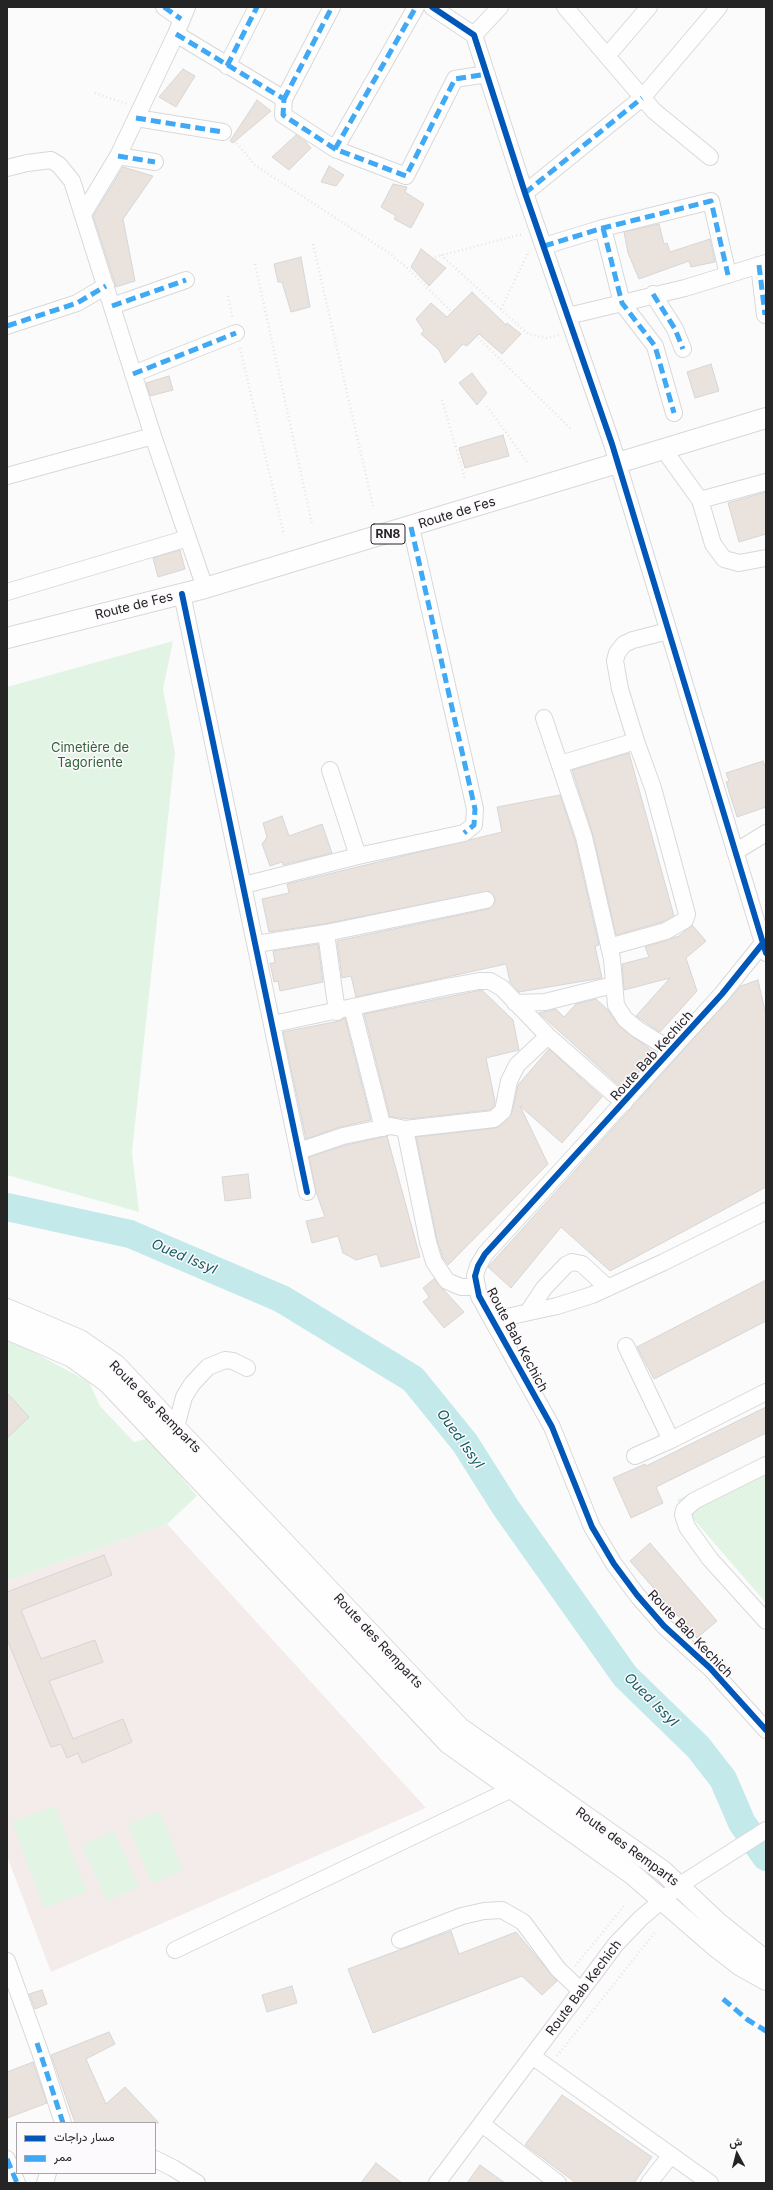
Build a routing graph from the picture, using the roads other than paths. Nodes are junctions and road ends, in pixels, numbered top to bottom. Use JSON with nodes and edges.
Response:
{"nodes":[{"id":1,"x":164,"y":7,"type":"edge"},
{"id":2,"x":257,"y":7,"type":"edge"},
{"id":3,"x":332,"y":7,"type":"edge"},
{"id":4,"x":416,"y":7,"type":"edge"},
{"id":5,"x":432,"y":7,"type":"edge"},
{"id":6,"x":500,"y":7,"type":"edge"},
{"id":7,"x":649,"y":7,"type":"edge"},
{"id":8,"x":719,"y":7,"type":"edge"},
{"id":9,"x":568,"y":8,"type":"edge"},
{"id":10,"x":182,"y":20,"type":"edge"},
{"id":11,"x":474,"y":35,"type":"junction"},
{"id":12,"x":607,"y":56,"type":"junction"},
{"id":13,"x":227,"y":66,"type":"junction"},
{"id":14,"x":487,"y":74,"type":"junction"},
{"id":15,"x":642,"y":98,"type":"junction"},
{"id":16,"x":284,"y":100,"type":"junction"},
{"id":17,"x":139,"y":113,"type":"junction"},
{"id":18,"x":223,"y":132,"type":"road end"},
{"id":19,"x":335,"y":149,"type":"junction"},
{"id":20,"x":118,"y":156,"type":"junction"},
{"id":21,"x":710,"y":157,"type":"dead end"},
{"id":22,"x":155,"y":162,"type":"dead end"},
{"id":23,"x":7,"y":168,"type":"edge"},
{"id":24,"x":525,"y":193,"type":"junction"},
{"id":25,"x":84,"y":214,"type":"junction"},
{"id":26,"x":603,"y":228,"type":"junction"},
{"id":27,"x":544,"y":246,"type":"junction"},
{"id":28,"x":762,"y":264,"type":"edge"},
{"id":29,"x":728,"y":275,"type":"junction"},
{"id":30,"x":186,"y":280,"type":"dead end"},
{"id":31,"x":106,"y":286,"type":"junction"},
{"id":32,"x":653,"y":294,"type":"junction"},
{"id":33,"x":622,"y":303,"type":"junction"},
{"id":34,"x":112,"y":306,"type":"junction"},
{"id":35,"x":765,"y":314,"type":"edge"},
{"id":36,"x":568,"y":316,"type":"junction"},
{"id":37,"x":7,"y":326,"type":"edge"},
{"id":38,"x":236,"y":333,"type":"road end"},
{"id":39,"x":683,"y":349,"type":"dead end"},
{"id":40,"x":133,"y":374,"type":"junction"},
{"id":41,"x":674,"y":413,"type":"dead end"},
{"id":42,"x":766,"y":418,"type":"edge"},
{"id":43,"x":153,"y":436,"type":"junction"},
{"id":44,"x":664,"y":450,"type":"junction"},
{"id":45,"x":618,"y":464,"type":"junction"},
{"id":46,"x":7,"y":476,"type":"edge"},
{"id":47,"x":766,"y":482,"type":"edge"},
{"id":48,"x":700,"y":500,"type":"junction"},
{"id":49,"x":411,"y":527,"type":"junction"},
{"id":50,"x":188,"y":538,"type":"junction"},
{"id":51,"x":766,"y":558,"type":"edge"},
{"id":52,"x":205,"y":588,"type":"junction"},
{"id":53,"x":7,"y":592,"type":"edge"},
{"id":54,"x":182,"y":594,"type":"junction"},
{"id":55,"x":668,"y":631,"type":"junction"},
{"id":56,"x":7,"y":638,"type":"edge"},
{"id":57,"x":544,"y":718,"type":"dead end"},
{"id":58,"x":636,"y":741,"type":"junction"},
{"id":59,"x":560,"y":764,"type":"junction"},
{"id":60,"x":330,"y":770,"type":"dead end"},
{"id":61,"x":766,"y":833,"type":"edge"},
{"id":62,"x":735,"y":852,"type":"junction"},
{"id":63,"x":358,"y":856,"type":"junction"},
{"id":64,"x":244,"y":885,"type":"junction"},
{"id":65,"x":486,"y":900,"type":"dead end"},
{"id":66,"x":326,"y":933,"type":"junction"},
{"id":67,"x":256,"y":944,"type":"junction"},
{"id":68,"x":609,"y":948,"type":"junction"},
{"id":69,"x":765,"y":948,"type":"edge"},
{"id":70,"x":613,"y":985,"type":"junction"},
{"id":71,"x":515,"y":1003,"type":"junction"},
{"id":72,"x":344,"y":1010,"type":"junction"},
{"id":73,"x":273,"y":1024,"type":"junction"},
{"id":74,"x":548,"y":1036,"type":"junction"},
{"id":75,"x":671,"y":1050,"type":"junction"},
{"id":76,"x":624,"y":1103,"type":"junction"},
{"id":77,"x":383,"y":1128,"type":"junction"},
{"id":78,"x":405,"y":1129,"type":"junction"},
{"id":79,"x":298,"y":1151,"type":"junction"},
{"id":80,"x":307,"y":1192,"type":"dead end"},
{"id":81,"x":766,"y":1211,"type":"edge"},
{"id":82,"x":476,"y":1287,"type":"junction"},
{"id":83,"x":608,"y":1288,"type":"junction"},
{"id":84,"x":7,"y":1309,"type":"edge"},
{"id":85,"x":528,"y":1312,"type":"junction"},
{"id":86,"x":493,"y":1320,"type":"junction"},
{"id":87,"x":7,"y":1329,"type":"edge"},
{"id":88,"x":626,"y":1346,"type":"dead end"},
{"id":89,"x":247,"y":1368,"type":"dead end"},
{"id":90,"x":766,"y":1392,"type":"edge"},
{"id":91,"x":176,"y":1427,"type":"junction"},
{"id":92,"x":671,"y":1440,"type":"junction"},
{"id":93,"x":166,"y":1445,"type":"junction"},
{"id":94,"x":635,"y":1456,"type":"dead end"},
{"id":95,"x":766,"y":1465,"type":"edge"},
{"id":96,"x":766,"y":1620,"type":"edge"},
{"id":97,"x":766,"y":1730,"type":"edge"},
{"id":98,"x":512,"y":1789,"type":"junction"},
{"id":99,"x":766,"y":1830,"type":"edge"},
{"id":100,"x":680,"y":1885,"type":"junction"},
{"id":101,"x":661,"y":1900,"type":"junction"},
{"id":102,"x":400,"y":1940,"type":"dead end"},
{"id":103,"x":175,"y":1950,"type":"dead end"},
{"id":104,"x":7,"y":1961,"type":"edge"},
{"id":105,"x":766,"y":1961,"type":"edge"},
{"id":106,"x":766,"y":1980,"type":"edge"},
{"id":107,"x":581,"y":1991,"type":"junction"},
{"id":108,"x":532,"y":2056,"type":"junction"},
{"id":109,"x":63,"y":2122,"type":"edge"},
{"id":110,"x":482,"y":2124,"type":"junction"},
{"id":111,"x":671,"y":2155,"type":"junction"},
{"id":112,"x":156,"y":2160,"type":"edge"},
{"id":113,"x":8,"y":2162,"type":"edge"},
{"id":114,"x":17,"y":2183,"type":"edge"},
{"id":115,"x":197,"y":2183,"type":"edge"},
{"id":116,"x":437,"y":2183,"type":"edge"},
{"id":117,"x":558,"y":2183,"type":"edge"},
{"id":118,"x":649,"y":2183,"type":"edge"},
{"id":119,"x":710,"y":2183,"type":"edge"}],
"edges":[{"from":1,"to":10,"type":"street"},
{"from":2,"to":13,"type":"street"},
{"from":3,"to":16,"type":"street"},
{"from":4,"to":19,"type":"street"},
{"from":5,"to":11,"type":"street"},
{"from":6,"to":11,"type":"street"},
{"from":7,"to":12,"type":"street"},
{"from":8,"to":15,"type":"street"},
{"from":9,"to":12,"type":"street"},
{"from":10,"to":13,"type":"street"},
{"from":10,"to":17,"type":"street"},
{"from":11,"to":14,"type":"street"},
{"from":12,"to":15,"type":"street"},
{"from":13,"to":16,"type":"street"},
{"from":14,"to":19,"type":"street"},
{"from":14,"to":24,"type":"street"},
{"from":15,"to":21,"type":"street"},
{"from":15,"to":24,"type":"street"},
{"from":16,"to":19,"type":"street"},
{"from":17,"to":18,"type":"street"},
{"from":17,"to":20,"type":"street"},
{"from":20,"to":22,"type":"street"},
{"from":20,"to":25,"type":"street"},
{"from":23,"to":25,"type":"street"},
{"from":24,"to":27,"type":"street"},
{"from":25,"to":31,"type":"street"},
{"from":26,"to":27,"type":"street"},
{"from":26,"to":29,"type":"street"},
{"from":26,"to":33,"type":"street"},
{"from":27,"to":36,"type":"street"},
{"from":28,"to":29,"type":"street"},
{"from":28,"to":35,"type":"street"},
{"from":29,"to":32,"type":"street"},
{"from":30,"to":34,"type":"street"},
{"from":31,"to":34,"type":"street"},
{"from":31,"to":37,"type":"street"},
{"from":32,"to":33,"type":"street"},
{"from":32,"to":39,"type":"street"},
{"from":33,"to":36,"type":"street"},
{"from":33,"to":41,"type":"street"},
{"from":34,"to":40,"type":"street"},
{"from":36,"to":45,"type":"street"},
{"from":38,"to":40,"type":"street"},
{"from":40,"to":43,"type":"street"},
{"from":42,"to":44,"type":"main road","name":"Route de Fes","number":"RN8"},
{"from":43,"to":46,"type":"street"},
{"from":43,"to":50,"type":"street"},
{"from":44,"to":45,"type":"main road","name":"Route de Fes","number":"RN8"},
{"from":44,"to":48,"type":"street"},
{"from":45,"to":49,"type":"main road","name":"Route de Fes","number":"RN8"},
{"from":45,"to":55,"type":"street"},
{"from":47,"to":48,"type":"street"},
{"from":48,"to":51,"type":"street"},
{"from":49,"to":52,"type":"main road","name":"Route de Fes","number":"RN8"},
{"from":49,"to":63,"type":"street"},
{"from":50,"to":52,"type":"street"},
{"from":50,"to":53,"type":"street"},
{"from":52,"to":54,"type":"main road","name":"Route de Fes","number":"RN8"},
{"from":54,"to":56,"type":"main road","name":"Route de Fes","number":"RN8"},
{"from":54,"to":64,"type":"street"},
{"from":55,"to":58,"type":"street"},
{"from":55,"to":62,"type":"street"},
{"from":57,"to":59,"type":"street"},
{"from":58,"to":59,"type":"street"},
{"from":58,"to":68,"type":"street"},
{"from":59,"to":68,"type":"street"},
{"from":60,"to":63,"type":"street"},
{"from":61,"to":62,"type":"street"},
{"from":62,"to":69,"type":"street"},
{"from":63,"to":64,"type":"street"},
{"from":64,"to":67,"type":"street"},
{"from":65,"to":66,"type":"street"},
{"from":66,"to":67,"type":"street"},
{"from":66,"to":72,"type":"street"},
{"from":67,"to":73,"type":"street"},
{"from":68,"to":70,"type":"street"},
{"from":69,"to":75,"type":"street","name":"Route Bab Kechich"},
{"from":70,"to":71,"type":"street"},
{"from":70,"to":75,"type":"street"},
{"from":71,"to":72,"type":"street"},
{"from":71,"to":74,"type":"street"},
{"from":72,"to":73,"type":"street"},
{"from":72,"to":77,"type":"street"},
{"from":73,"to":79,"type":"street"},
{"from":74,"to":76,"type":"street"},
{"from":74,"to":78,"type":"street"},
{"from":75,"to":76,"type":"street","name":"Route Bab Kechich"},
{"from":76,"to":82,"type":"street","name":"Route Bab Kechich"},
{"from":77,"to":78,"type":"street"},
{"from":77,"to":79,"type":"street"},
{"from":78,"to":82,"type":"street"},
{"from":79,"to":80,"type":"street"},
{"from":81,"to":83,"type":"street"},
{"from":82,"to":86,"type":"street","name":"Route Bab Kechich"},
{"from":83,"to":85,"type":"street"},
{"from":83,"to":85,"type":"street"},
{"from":84,"to":91,"type":"main road","name":"Route des Remparts"},
{"from":85,"to":86,"type":"street"},
{"from":86,"to":97,"type":"street","name":"Route Bab Kechich"},
{"from":87,"to":93,"type":"main road","name":"Route des Remparts"},
{"from":88,"to":92,"type":"street"},
{"from":89,"to":91,"type":"street"},
{"from":90,"to":92,"type":"street"},
{"from":91,"to":93,"type":"street"},
{"from":91,"to":100,"type":"main road","name":"Route des Remparts"},
{"from":92,"to":94,"type":"street"},
{"from":93,"to":98,"type":"main road","name":"Route des Remparts"},
{"from":95,"to":96,"type":"street"},
{"from":98,"to":101,"type":"main road","name":"Route des Remparts"},
{"from":98,"to":103,"type":"street"},
{"from":99,"to":100,"type":"street","name":"Route Bab Kechich"},
{"from":100,"to":101,"type":"street","name":"Route Bab Kechich"},
{"from":100,"to":105,"type":"main road","name":"Route des Remparts"},
{"from":101,"to":106,"type":"main road","name":"Route des Remparts"},
{"from":101,"to":107,"type":"street","name":"Route Bab Kechich"},
{"from":102,"to":107,"type":"street"},
{"from":104,"to":109,"type":"street"},
{"from":107,"to":108,"type":"street","name":"Route Bab Kechich"},
{"from":108,"to":110,"type":"street","name":"Route Bab Kechich"},
{"from":108,"to":111,"type":"street"},
{"from":110,"to":116,"type":"street","name":"Route Bab Kechich"},
{"from":110,"to":117,"type":"street"},
{"from":111,"to":118,"type":"street"},
{"from":111,"to":119,"type":"street"},
{"from":112,"to":115,"type":"street"},
{"from":113,"to":114,"type":"street"}]}
